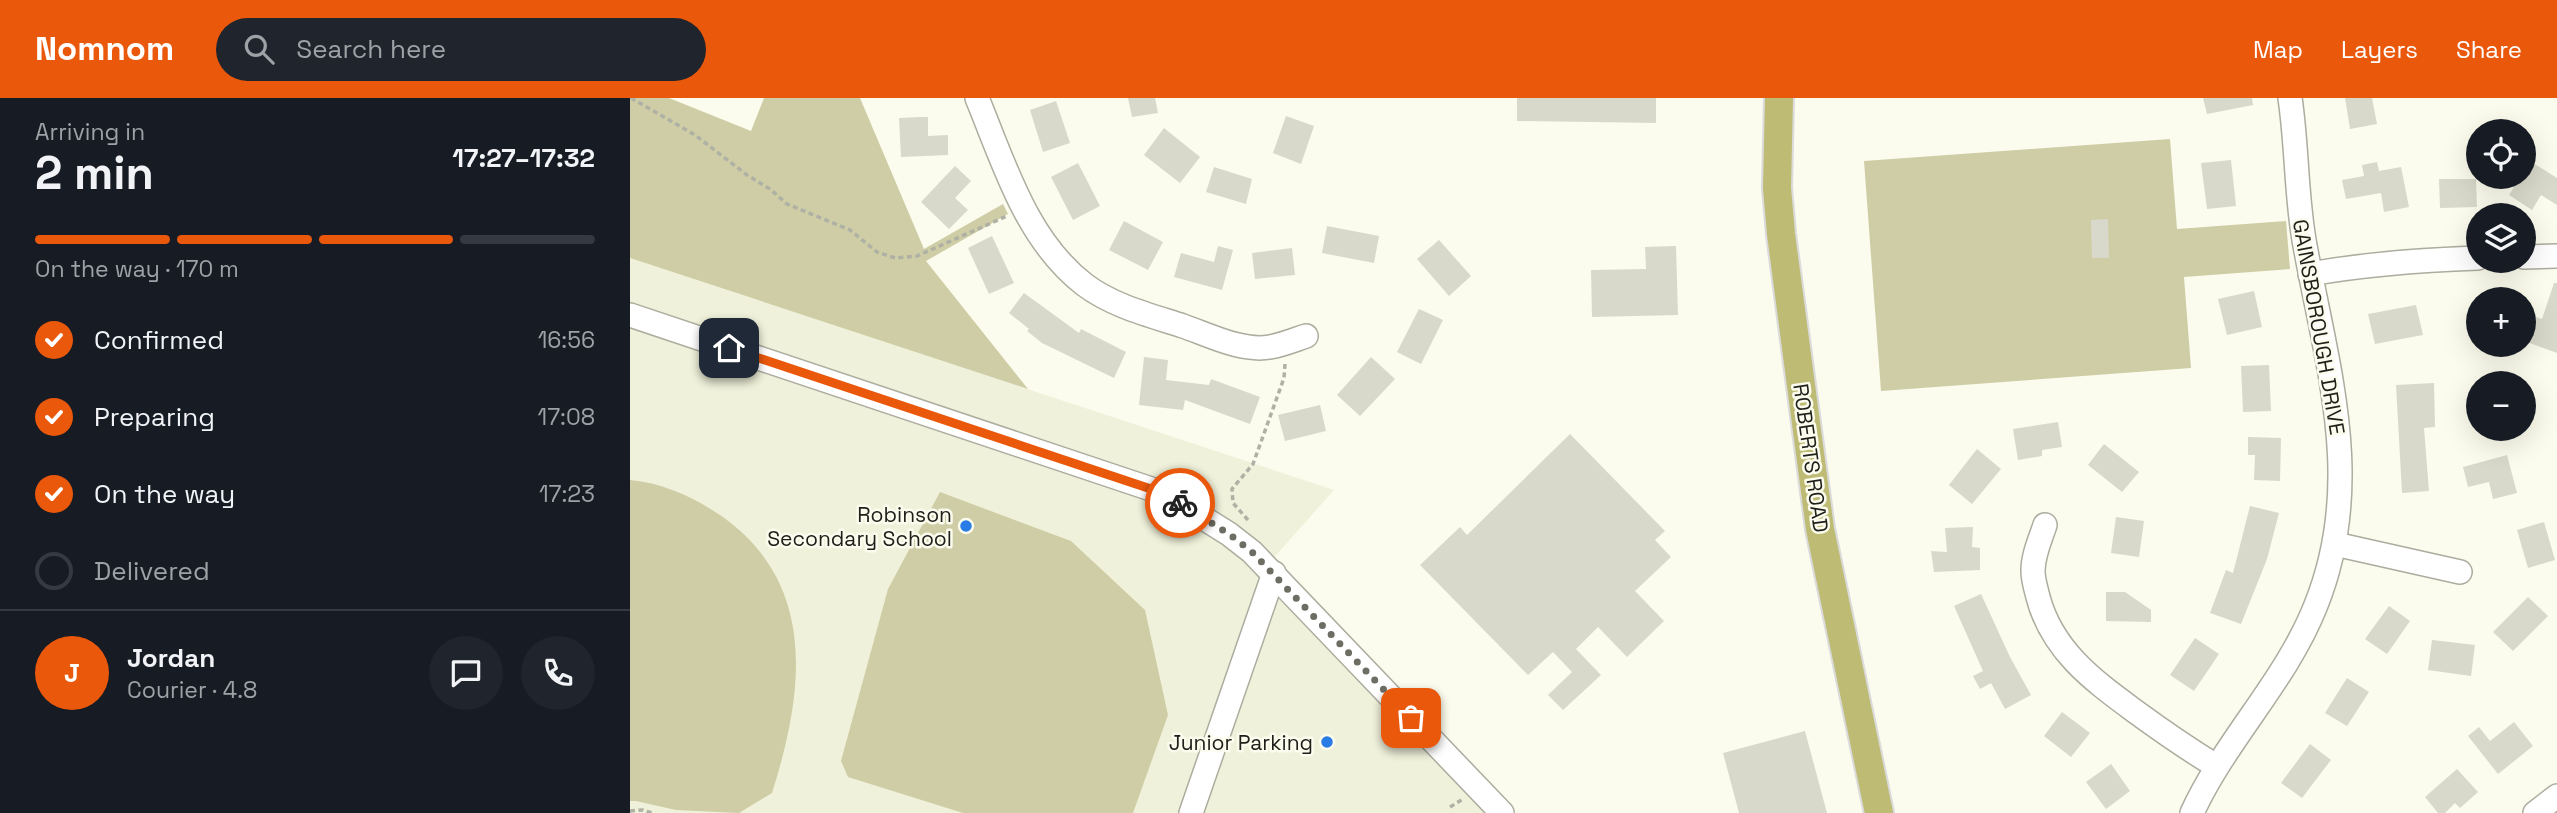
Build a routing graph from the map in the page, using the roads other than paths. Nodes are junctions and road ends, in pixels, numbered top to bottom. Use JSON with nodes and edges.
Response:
{"nodes":[{"id":1,"x":977,"y":98,"type":"edge"},
{"id":2,"x":1779,"y":98,"type":"edge"},
{"id":3,"x":2290,"y":98,"type":"edge"},
{"id":4,"x":2557,"y":256,"type":"edge"},
{"id":5,"x":2536,"y":257,"type":"edge"},
{"id":6,"x":2466,"y":258,"type":"edge"},
{"id":7,"x":2310,"y":274,"type":"junction"},
{"id":8,"x":630,"y":315,"type":"edge"},
{"id":9,"x":1297,"y":339,"type":"road end"},
{"id":10,"x":2045,"y":525,"type":"dead end"},
{"id":11,"x":2334,"y":544,"type":"junction"},
{"id":12,"x":2460,"y":572,"type":"dead end"},
{"id":13,"x":1275,"y":573,"type":"junction"},
{"id":14,"x":2216,"y":766,"type":"junction"},
{"id":15,"x":2557,"y":796,"type":"edge"},
{"id":16,"x":1191,"y":813,"type":"edge"},
{"id":17,"x":1502,"y":813,"type":"edge"},
{"id":18,"x":1879,"y":813,"type":"edge"},
{"id":19,"x":2192,"y":813,"type":"edge"},
{"id":20,"x":2535,"y":813,"type":"edge"}],
"edges":[{"from":1,"to":9,"type":"street"},
{"from":2,"to":18,"type":"main road","name":"ROBERTS ROAD"},
{"from":3,"to":7,"type":"street","name":"GAINSBOROUGH DRIVE"},
{"from":4,"to":5,"type":"street"},
{"from":6,"to":7,"type":"street"},
{"from":7,"to":11,"type":"street","name":"GAINSBOROUGH DRIVE"},
{"from":8,"to":13,"type":"street"},
{"from":10,"to":14,"type":"street"},
{"from":11,"to":12,"type":"street"},
{"from":11,"to":14,"type":"street","name":"GAINSBOROUGH DRIVE"},
{"from":13,"to":16,"type":"street"},
{"from":13,"to":17,"type":"street"},
{"from":14,"to":19,"type":"street","name":"GAINSBOROUGH DRIVE"},
{"from":15,"to":20,"type":"street"}]}
